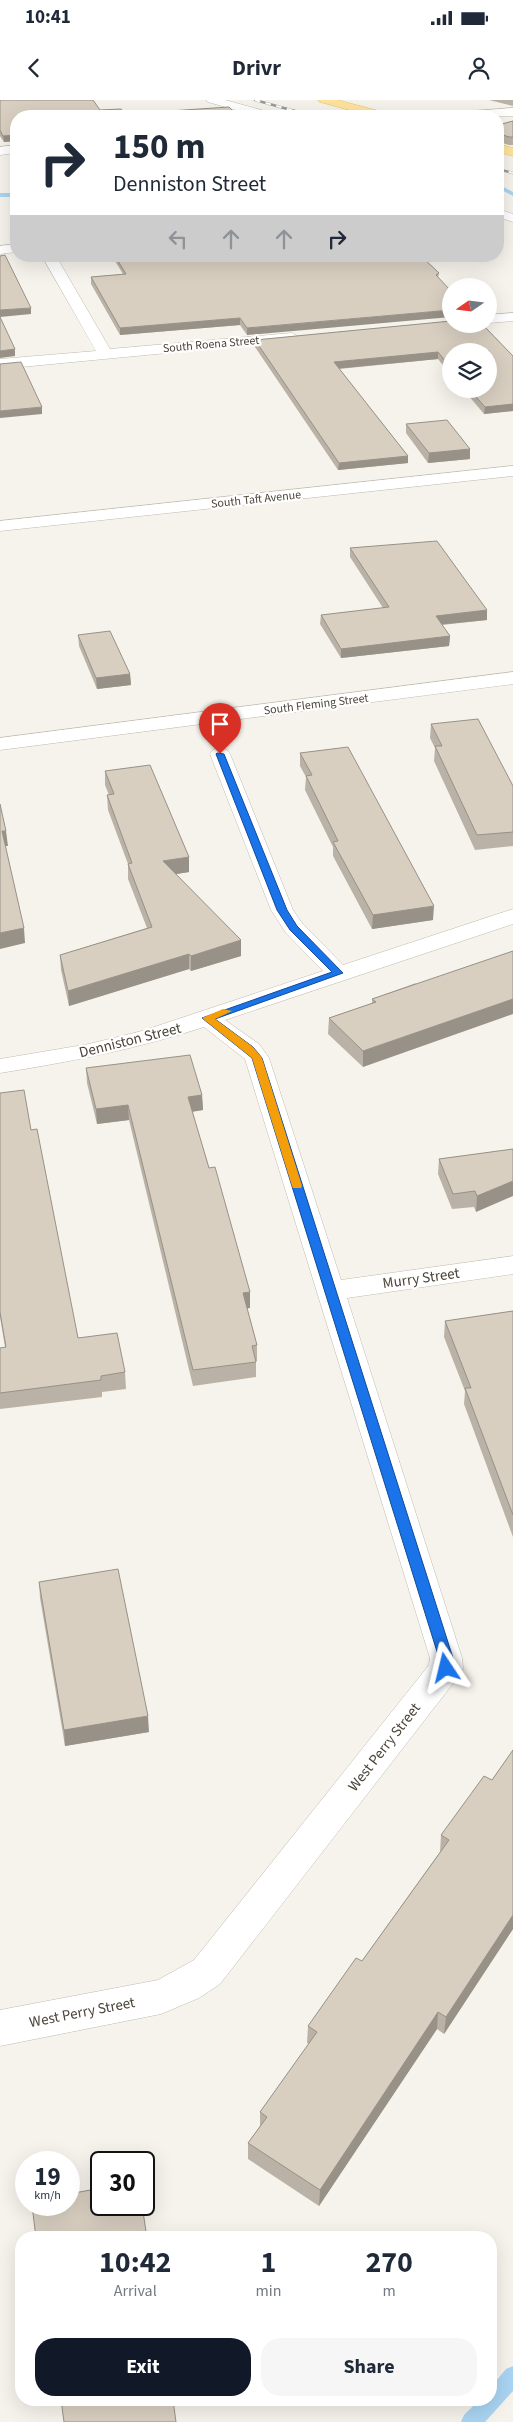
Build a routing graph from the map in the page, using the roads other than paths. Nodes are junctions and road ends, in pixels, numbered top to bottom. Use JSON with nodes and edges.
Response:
{"nodes":[{"id":1,"x":212,"y":100,"type":"edge"},
{"id":2,"x":324,"y":100,"type":"edge"},
{"id":3,"x":247,"y":110,"type":"edge"},
{"id":4,"x":361,"y":110,"type":"edge"},
{"id":5,"x":52,"y":262,"type":"edge"},
{"id":6,"x":513,"y":317,"type":"edge"},
{"id":7,"x":498,"y":318,"type":"edge"},
{"id":8,"x":303,"y":336,"type":"edge"},
{"id":9,"x":105,"y":354,"type":"junction"},
{"id":10,"x":0,"y":364,"type":"edge"},
{"id":11,"x":513,"y":471,"type":"edge"},
{"id":12,"x":0,"y":526,"type":"edge"},
{"id":13,"x":513,"y":678,"type":"edge"},
{"id":14,"x":0,"y":744,"type":"edge"},
{"id":15,"x":220,"y":754,"type":"dead end"},
{"id":16,"x":513,"y":916,"type":"edge"},
{"id":17,"x":338,"y":973,"type":"junction"},
{"id":18,"x":207,"y":1018,"type":"junction"},
{"id":19,"x":0,"y":1066,"type":"edge"},
{"id":20,"x":513,"y":1265,"type":"edge"},
{"id":21,"x":330,"y":1291,"type":"junction"},
{"id":22,"x":0,"y":2028,"type":"edge"}],
"edges":[{"from":1,"to":3,"type":"street"},
{"from":2,"to":4,"type":"main road"},
{"from":5,"to":9,"type":"street"},
{"from":6,"to":7,"type":"street"},
{"from":8,"to":9,"type":"street","name":"South Roena Street"},
{"from":9,"to":10,"type":"street","name":"South Roena Street"},
{"from":11,"to":12,"type":"street","name":"South Taft Avenue"},
{"from":13,"to":14,"type":"street","name":"South Fleming Street"},
{"from":15,"to":17,"type":"street"},
{"from":16,"to":17,"type":"street","name":"Denniston Street"},
{"from":17,"to":18,"type":"street","name":"Denniston Street"},
{"from":18,"to":19,"type":"street","name":"Denniston Street"},
{"from":18,"to":21,"type":"street","name":"West Perry Street"},
{"from":20,"to":21,"type":"street","name":"Murry Street"},
{"from":21,"to":22,"type":"street","name":"West Perry Street"}]}
